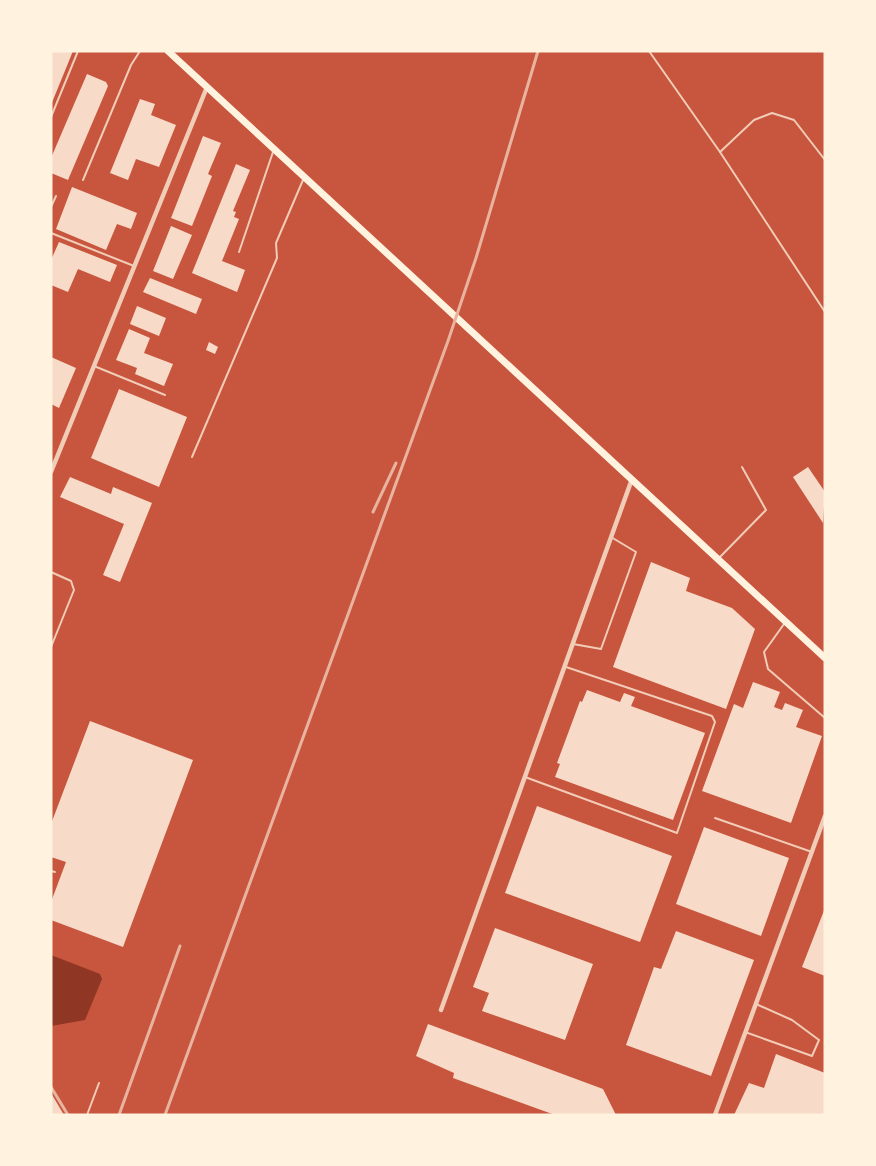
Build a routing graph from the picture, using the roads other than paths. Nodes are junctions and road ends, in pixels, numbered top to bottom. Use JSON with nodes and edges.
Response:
{"nodes":[{"id":1,"x":78,"y":51,"type":"edge"},
{"id":2,"x":140,"y":51,"type":"edge"},
{"id":3,"x":168,"y":51,"type":"edge"},
{"id":4,"x":650,"y":51,"type":"edge"},
{"id":5,"x":207,"y":87,"type":"junction"},
{"id":6,"x":51,"y":117,"type":"edge"},
{"id":7,"x":274,"y":149,"type":"junction"},
{"id":8,"x":720,"y":152,"type":"junction"},
{"id":9,"x":825,"y":160,"type":"edge"},
{"id":10,"x":304,"y":177,"type":"junction"},
{"id":11,"x":83,"y":180,"type":"dead end"},
{"id":12,"x":56,"y":196,"type":"dead end"},
{"id":13,"x":51,"y":207,"type":"edge"},
{"id":14,"x":51,"y":233,"type":"edge"},
{"id":15,"x":239,"y":252,"type":"dead end"},
{"id":16,"x":134,"y":267,"type":"junction"},
{"id":17,"x":825,"y":312,"type":"edge"},
{"id":18,"x":94,"y":366,"type":"junction"},
{"id":19,"x":165,"y":395,"type":"dead end"},
{"id":20,"x":192,"y":457,"type":"dead end"},
{"id":21,"x":742,"y":468,"type":"dead end"},
{"id":22,"x":51,"y":472,"type":"edge"},
{"id":23,"x":632,"y":479,"type":"junction"},
{"id":24,"x":611,"y":537,"type":"junction"},
{"id":25,"x":718,"y":559,"type":"junction"},
{"id":26,"x":51,"y":572,"type":"edge"},
{"id":27,"x":786,"y":622,"type":"junction"},
{"id":28,"x":573,"y":644,"type":"junction"},
{"id":29,"x":51,"y":647,"type":"edge"},
{"id":30,"x":825,"y":658,"type":"edge"},
{"id":31,"x":564,"y":667,"type":"junction"},
{"id":32,"x":825,"y":718,"type":"edge"},
{"id":33,"x":525,"y":777,"type":"junction"},
{"id":34,"x":825,"y":816,"type":"edge"},
{"id":35,"x":715,"y":818,"type":"dead end"},
{"id":36,"x":812,"y":852,"type":"junction"},
{"id":37,"x":756,"y":1004,"type":"junction"},
{"id":38,"x":441,"y":1010,"type":"dead end"},
{"id":39,"x":745,"y":1032,"type":"junction"},
{"id":40,"x":99,"y":1083,"type":"dead end"},
{"id":41,"x":87,"y":1115,"type":"edge"},
{"id":42,"x":715,"y":1115,"type":"edge"}],
"edges":[{"from":1,"to":6,"type":"lane"},
{"from":2,"to":11,"type":"lane"},
{"from":3,"to":5,"type":"main road"},
{"from":4,"to":8,"type":"lane"},
{"from":5,"to":7,"type":"main road"},
{"from":5,"to":16,"type":"street"},
{"from":7,"to":10,"type":"main road"},
{"from":7,"to":15,"type":"lane"},
{"from":8,"to":9,"type":"lane"},
{"from":8,"to":17,"type":"lane"},
{"from":10,"to":20,"type":"lane"},
{"from":10,"to":23,"type":"main road"},
{"from":12,"to":13,"type":"lane"},
{"from":14,"to":16,"type":"lane"},
{"from":16,"to":18,"type":"street"},
{"from":18,"to":19,"type":"lane"},
{"from":18,"to":22,"type":"street"},
{"from":21,"to":25,"type":"lane"},
{"from":23,"to":24,"type":"street"},
{"from":23,"to":25,"type":"main road"},
{"from":24,"to":28,"type":"street"},
{"from":24,"to":28,"type":"lane"},
{"from":25,"to":27,"type":"main road"},
{"from":26,"to":29,"type":"lane"},
{"from":27,"to":30,"type":"main road"},
{"from":27,"to":32,"type":"lane"},
{"from":28,"to":31,"type":"street"},
{"from":31,"to":33,"type":"street"},
{"from":31,"to":33,"type":"lane"},
{"from":33,"to":38,"type":"street"},
{"from":34,"to":36,"type":"street"},
{"from":35,"to":36,"type":"lane"},
{"from":36,"to":37,"type":"street"},
{"from":37,"to":39,"type":"street"},
{"from":37,"to":39,"type":"lane"},
{"from":39,"to":42,"type":"street"},
{"from":40,"to":41,"type":"lane"}]}
